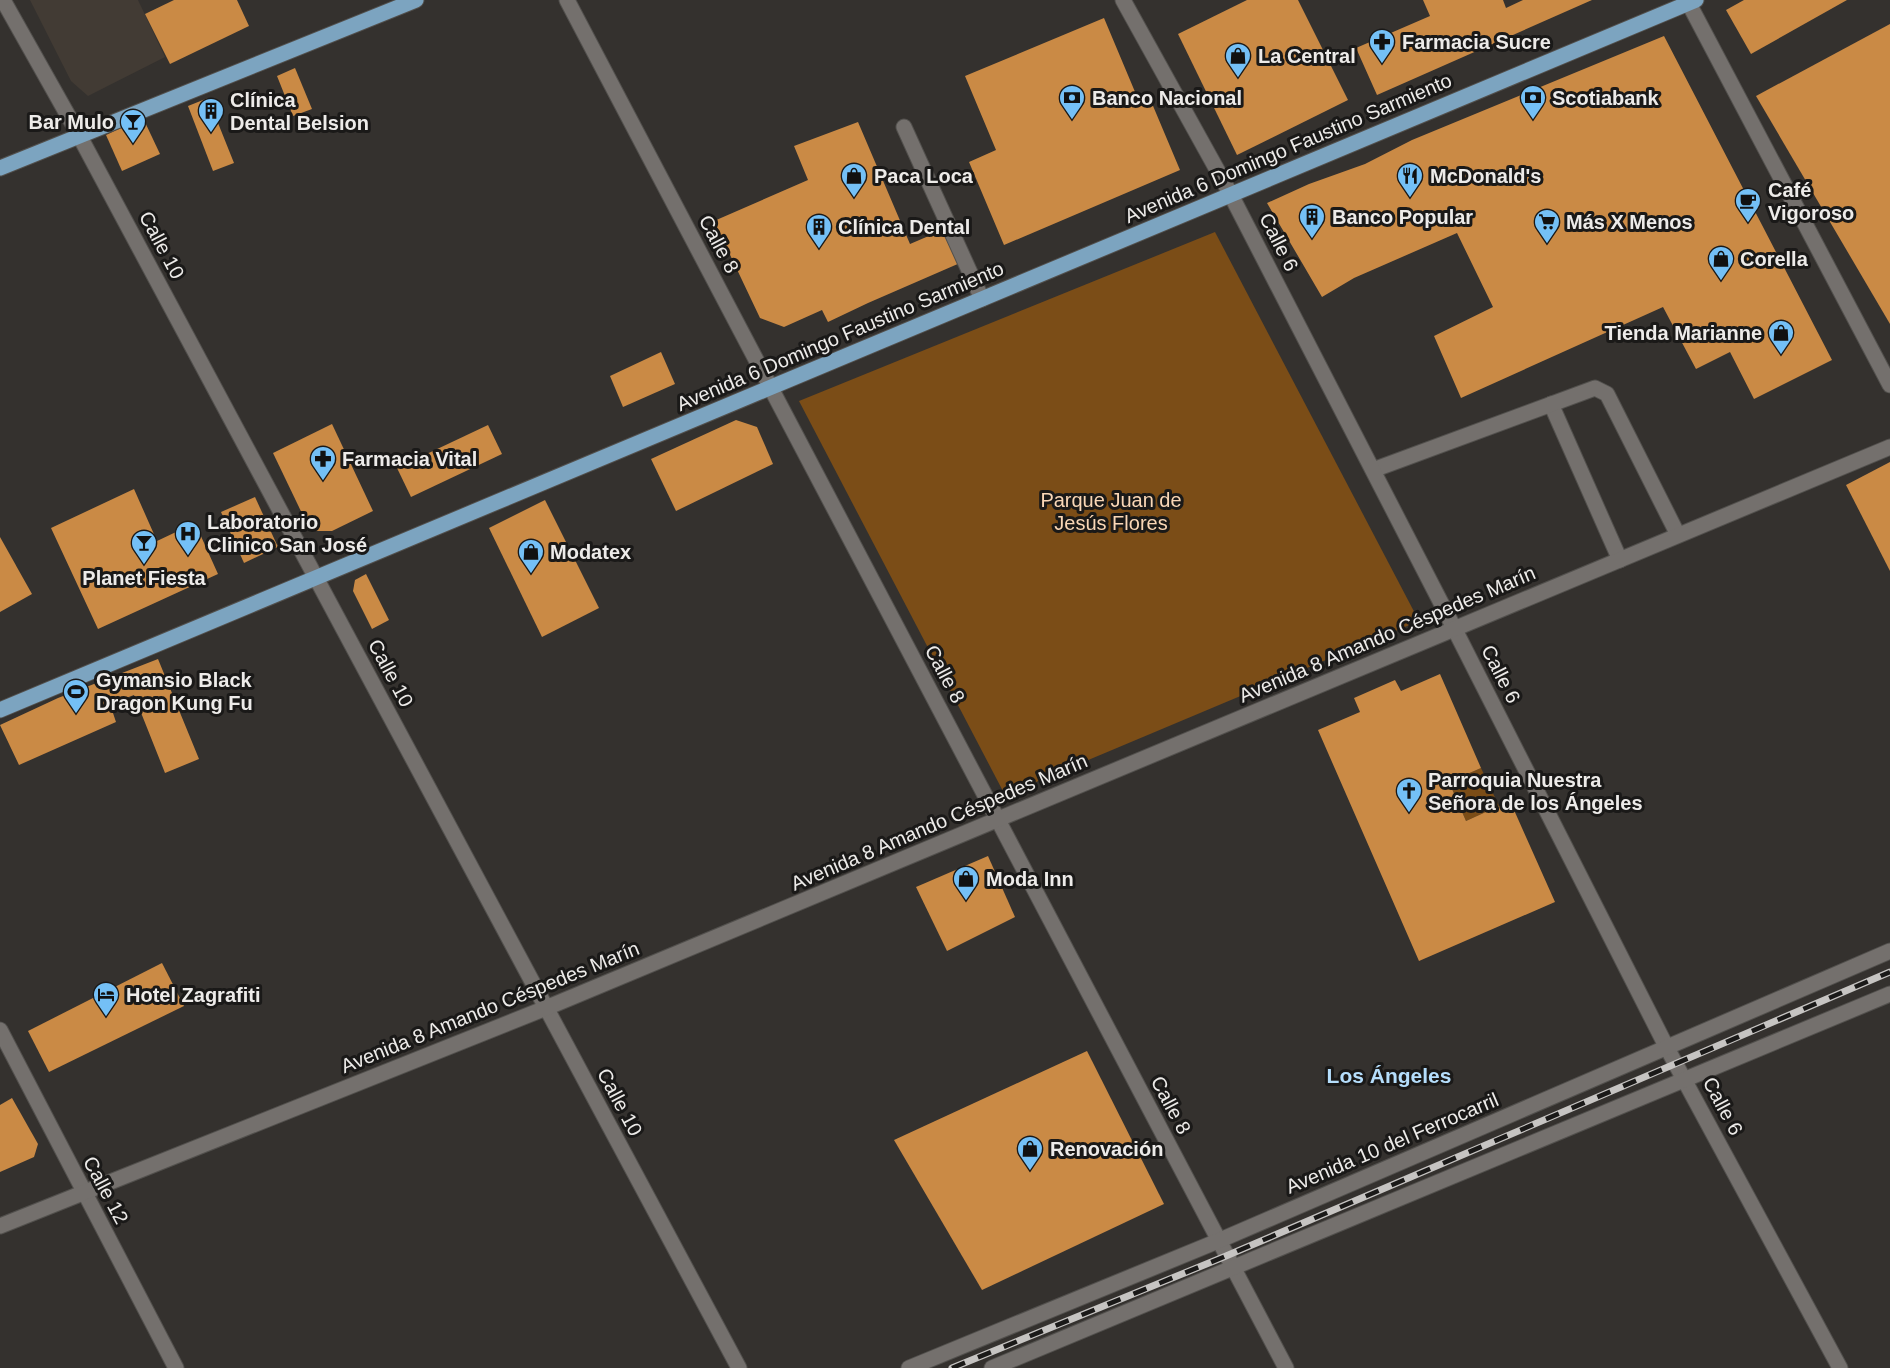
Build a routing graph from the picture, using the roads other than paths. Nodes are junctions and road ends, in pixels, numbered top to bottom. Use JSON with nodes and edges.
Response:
{"nodes":[{"id":1,"x":3,"y":0,"type":"edge"},
{"id":2,"x":416,"y":0,"type":"edge"},
{"id":3,"x":567,"y":0,"type":"edge"},
{"id":4,"x":1124,"y":0,"type":"edge"},
{"id":5,"x":1691,"y":1,"type":"edge"},
{"id":6,"x":904,"y":127,"type":"dead end"},
{"id":7,"x":79,"y":135,"type":"junction"},
{"id":8,"x":0,"y":168,"type":"edge"},
{"id":9,"x":1231,"y":195,"type":"junction"},
{"id":10,"x":982,"y":299,"type":"junction"},
{"id":11,"x":1890,"y":385,"type":"edge"},
{"id":12,"x":771,"y":388,"type":"junction"},
{"id":13,"x":1551,"y":404,"type":"junction"},
{"id":14,"x":1890,"y":447,"type":"edge"},
{"id":15,"x":1372,"y":470,"type":"junction"},
{"id":16,"x":1678,"y":535,"type":"junction"},
{"id":17,"x":1620,"y":560,"type":"junction"},
{"id":18,"x":316,"y":578,"type":"junction"},
{"id":19,"x":1454,"y":628,"type":"junction"},
{"id":20,"x":0,"y":710,"type":"edge"},
{"id":21,"x":998,"y":820,"type":"junction"},
{"id":22,"x":1890,"y":951,"type":"edge"},
{"id":23,"x":1890,"y":994,"type":"edge"},
{"id":24,"x":546,"y":1008,"type":"junction"},
{"id":25,"x":0,"y":1030,"type":"edge"},
{"id":26,"x":1667,"y":1048,"type":"junction"},
{"id":27,"x":1685,"y":1079,"type":"junction"},
{"id":28,"x":84,"y":1193,"type":"junction"},
{"id":29,"x":0,"y":1226,"type":"edge"},
{"id":30,"x":1218,"y":1241,"type":"junction"},
{"id":31,"x":1234,"y":1268,"type":"junction"},
{"id":32,"x":176,"y":1368,"type":"edge"},
{"id":33,"x":739,"y":1368,"type":"edge"},
{"id":34,"x":909,"y":1368,"type":"edge"},
{"id":35,"x":992,"y":1368,"type":"edge"},
{"id":36,"x":1286,"y":1368,"type":"edge"},
{"id":37,"x":1840,"y":1368,"type":"edge"}],
"edges":[{"from":1,"to":7,"type":"street","name":"Calle 10"},
{"from":2,"to":7,"type":"main road"},
{"from":3,"to":12,"type":"street","name":"Calle 8"},
{"from":4,"to":9,"type":"street","name":"Calle 6"},
{"from":5,"to":9,"type":"main road","name":"Avenida 6 Domingo Faustino Sarmiento"},
{"from":5,"to":11,"type":"street"},
{"from":6,"to":10,"type":"street"},
{"from":7,"to":8,"type":"main road"},
{"from":7,"to":18,"type":"street","name":"Calle 10"},
{"from":9,"to":10,"type":"main road","name":"Avenida 6 Domingo Faustino Sarmiento"},
{"from":9,"to":15,"type":"street","name":"Calle 6"},
{"from":10,"to":12,"type":"main road","name":"Avenida 6 Domingo Faustino Sarmiento"},
{"from":12,"to":18,"type":"main road","name":"Avenida 6 Domingo Faustino Sarmiento"},
{"from":12,"to":21,"type":"street","name":"Calle 8"},
{"from":13,"to":15,"type":"street"},
{"from":13,"to":16,"type":"street"},
{"from":13,"to":17,"type":"street"},
{"from":14,"to":16,"type":"street","name":"Avenida 8 Amando Céspedes Marín"},
{"from":15,"to":19,"type":"street","name":"Calle 6"},
{"from":16,"to":17,"type":"street","name":"Avenida 8 Amando Céspedes Marín"},
{"from":17,"to":19,"type":"street","name":"Avenida 8 Amando Céspedes Marín"},
{"from":18,"to":20,"type":"main road","name":"Avenida 6 Domingo Faustino Sarmiento"},
{"from":18,"to":24,"type":"street","name":"Calle 10"},
{"from":19,"to":21,"type":"street","name":"Avenida 8 Amando Céspedes Marín"},
{"from":19,"to":26,"type":"street","name":"Calle 6"},
{"from":21,"to":24,"type":"street","name":"Avenida 8 Amando Céspedes Marín"},
{"from":21,"to":30,"type":"street","name":"Calle 8"},
{"from":22,"to":26,"type":"street","name":"Avenida 10 del Ferrocarril"},
{"from":23,"to":27,"type":"street"},
{"from":24,"to":28,"type":"street","name":"Avenida 8 Amando Céspedes Marín"},
{"from":24,"to":33,"type":"street","name":"Calle 10"},
{"from":25,"to":28,"type":"street","name":"Calle 12"},
{"from":26,"to":27,"type":"street","name":"Calle 6"},
{"from":26,"to":30,"type":"street","name":"Avenida 10 del Ferrocarril"},
{"from":27,"to":31,"type":"street"},
{"from":27,"to":37,"type":"street","name":"Calle 6"},
{"from":28,"to":29,"type":"street","name":"Avenida 8 Amando Céspedes Marín"},
{"from":28,"to":32,"type":"street","name":"Calle 12"},
{"from":30,"to":31,"type":"street","name":"Calle 8"},
{"from":30,"to":34,"type":"street","name":"Avenida 10 del Ferrocarril"},
{"from":31,"to":35,"type":"street"},
{"from":31,"to":36,"type":"street","name":"Calle 8"}]}
